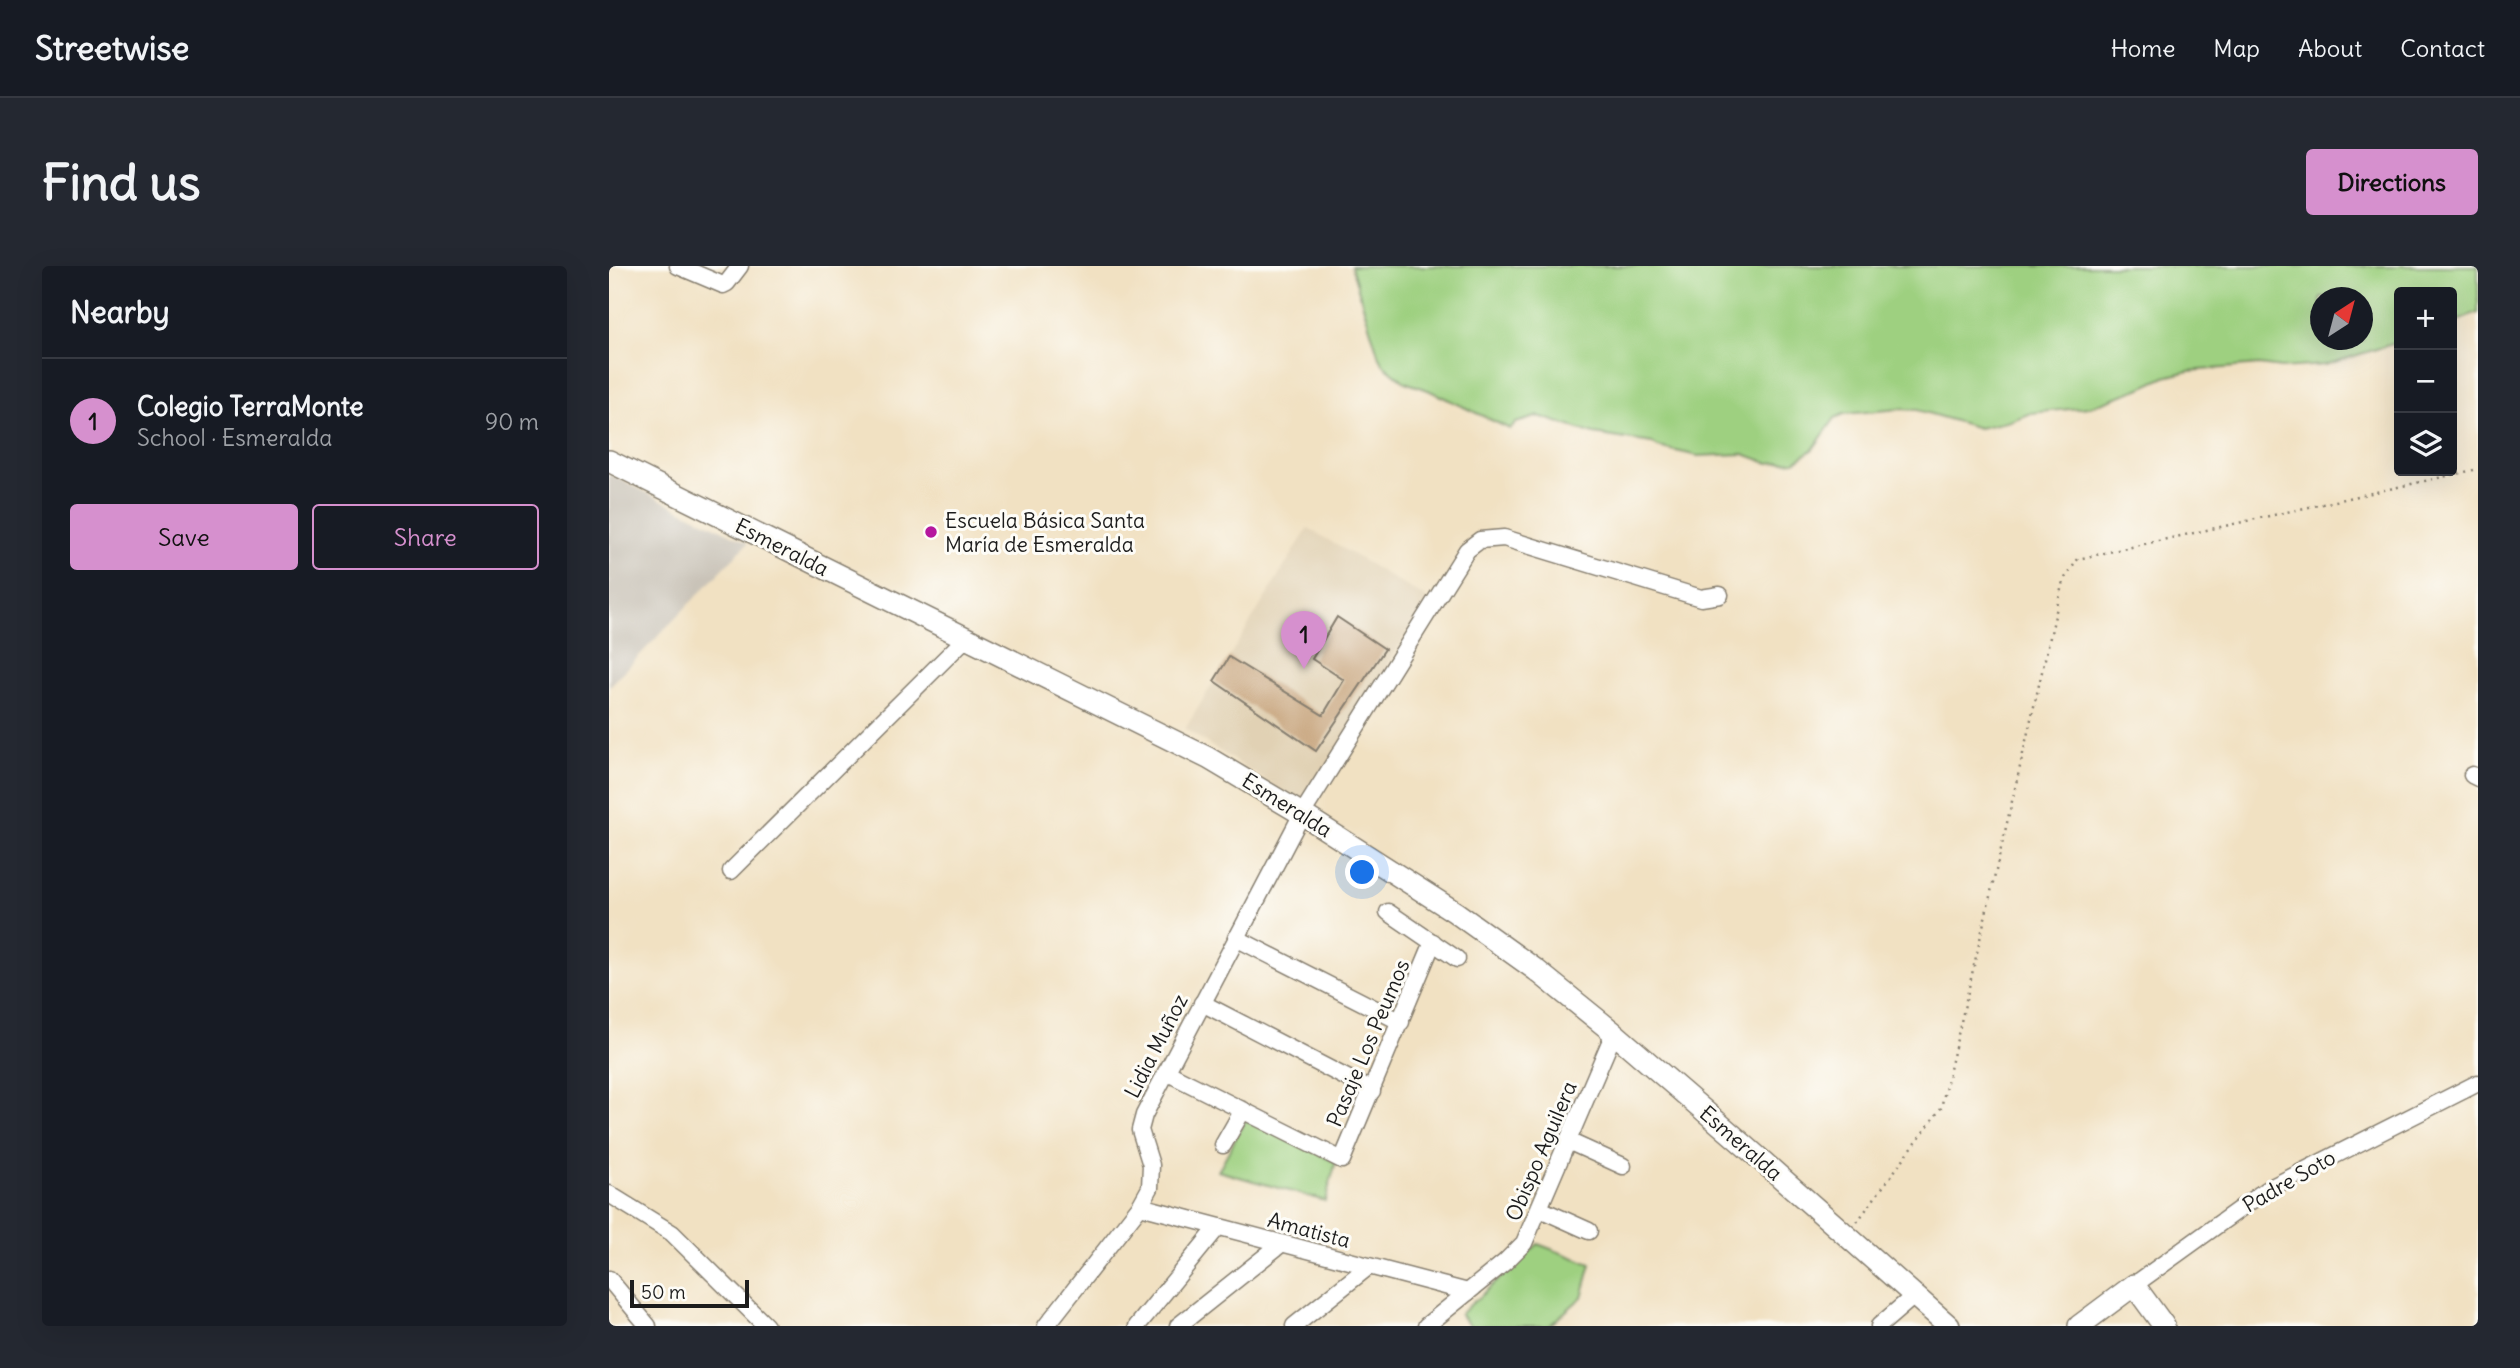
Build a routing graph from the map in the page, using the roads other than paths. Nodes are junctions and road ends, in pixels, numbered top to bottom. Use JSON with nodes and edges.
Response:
{"nodes":[{"id":1,"x":678,"y":266,"type":"edge"},
{"id":2,"x":740,"y":266,"type":"edge"},
{"id":3,"x":609,"y":461,"type":"edge"},
{"id":4,"x":1720,"y":595,"type":"dead end"},
{"id":5,"x":965,"y":639,"type":"junction"},
{"id":6,"x":1302,"y":814,"type":"junction"},
{"id":7,"x":731,"y":871,"type":"dead end"},
{"id":8,"x":1388,"y":912,"type":"dead end"},
{"id":9,"x":1236,"y":938,"type":"junction"},
{"id":10,"x":1433,"y":942,"type":"junction"},
{"id":11,"x":1457,"y":959,"type":"dead end"},
{"id":12,"x":1202,"y":1003,"type":"junction"},
{"id":13,"x":1401,"y":1023,"type":"junction"},
{"id":14,"x":1614,"y":1033,"type":"junction"},
{"id":15,"x":1166,"y":1072,"type":"junction"},
{"id":16,"x":2478,"y":1083,"type":"edge"},
{"id":17,"x":1372,"y":1091,"type":"junction"},
{"id":18,"x":1243,"y":1110,"type":"junction"},
{"id":19,"x":1569,"y":1141,"type":"junction"},
{"id":20,"x":1223,"y":1145,"type":"dead end"},
{"id":21,"x":1623,"y":1166,"type":"dead end"},
{"id":22,"x":609,"y":1194,"type":"edge"},
{"id":23,"x":1140,"y":1206,"type":"junction"},
{"id":24,"x":1540,"y":1209,"type":"junction"},
{"id":25,"x":1218,"y":1227,"type":"junction"},
{"id":26,"x":1589,"y":1231,"type":"dead end"},
{"id":27,"x":1280,"y":1244,"type":"junction"},
{"id":28,"x":1368,"y":1267,"type":"junction"},
{"id":29,"x":609,"y":1279,"type":"edge"},
{"id":30,"x":2134,"y":1285,"type":"junction"},
{"id":31,"x":1468,"y":1292,"type":"junction"},
{"id":32,"x":1915,"y":1295,"type":"junction"},
{"id":33,"x":648,"y":1326,"type":"edge"},
{"id":34,"x":766,"y":1326,"type":"edge"},
{"id":35,"x":1046,"y":1326,"type":"edge"},
{"id":36,"x":1137,"y":1326,"type":"edge"},
{"id":37,"x":1178,"y":1326,"type":"edge"},
{"id":38,"x":1294,"y":1326,"type":"edge"},
{"id":39,"x":1426,"y":1326,"type":"edge"},
{"id":40,"x":1879,"y":1326,"type":"edge"},
{"id":41,"x":1949,"y":1326,"type":"edge"},
{"id":42,"x":2079,"y":1326,"type":"edge"},
{"id":43,"x":2164,"y":1326,"type":"edge"}],
"edges":[{"from":1,"to":2,"type":"street"},
{"from":3,"to":5,"type":"street","name":"Esmeralda"},
{"from":4,"to":6,"type":"street","name":"Lidia Muñoz"},
{"from":5,"to":6,"type":"street","name":"Esmeralda"},
{"from":5,"to":7,"type":"street"},
{"from":6,"to":9,"type":"street","name":"Lidia Muñoz"},
{"from":6,"to":14,"type":"street","name":"Esmeralda"},
{"from":8,"to":10,"type":"street"},
{"from":9,"to":12,"type":"street","name":"Lidia Muñoz"},
{"from":9,"to":13,"type":"street"},
{"from":10,"to":11,"type":"street"},
{"from":10,"to":13,"type":"street","name":"Pasaje Los Peumos"},
{"from":12,"to":15,"type":"street","name":"Lidia Muñoz"},
{"from":12,"to":17,"type":"street"},
{"from":13,"to":17,"type":"street","name":"Pasaje Los Peumos"},
{"from":14,"to":19,"type":"street","name":"Obispo Aguilera"},
{"from":14,"to":32,"type":"street","name":"Esmeralda"},
{"from":15,"to":18,"type":"street"},
{"from":15,"to":23,"type":"street","name":"Lidia Muñoz"},
{"from":16,"to":30,"type":"street","name":"Padre Soto"},
{"from":17,"to":18,"type":"street","name":"Pasaje Los Peumos"},
{"from":18,"to":20,"type":"street"},
{"from":19,"to":21,"type":"street"},
{"from":19,"to":24,"type":"street","name":"Obispo Aguilera"},
{"from":22,"to":34,"type":"street"},
{"from":23,"to":25,"type":"street","name":"Amatista"},
{"from":23,"to":35,"type":"street","name":"Lidia Muñoz"},
{"from":24,"to":26,"type":"street"},
{"from":24,"to":31,"type":"street","name":"Obispo Aguilera"},
{"from":25,"to":27,"type":"street","name":"Amatista"},
{"from":25,"to":36,"type":"street"},
{"from":27,"to":28,"type":"street","name":"Amatista"},
{"from":27,"to":37,"type":"street"},
{"from":28,"to":31,"type":"street","name":"Amatista"},
{"from":28,"to":38,"type":"street"},
{"from":29,"to":33,"type":"street"},
{"from":30,"to":42,"type":"street","name":"Padre Soto"},
{"from":30,"to":43,"type":"street"},
{"from":31,"to":39,"type":"street","name":"Obispo Aguilera"},
{"from":32,"to":40,"type":"street"},
{"from":32,"to":41,"type":"street","name":"Esmeralda"}]}
